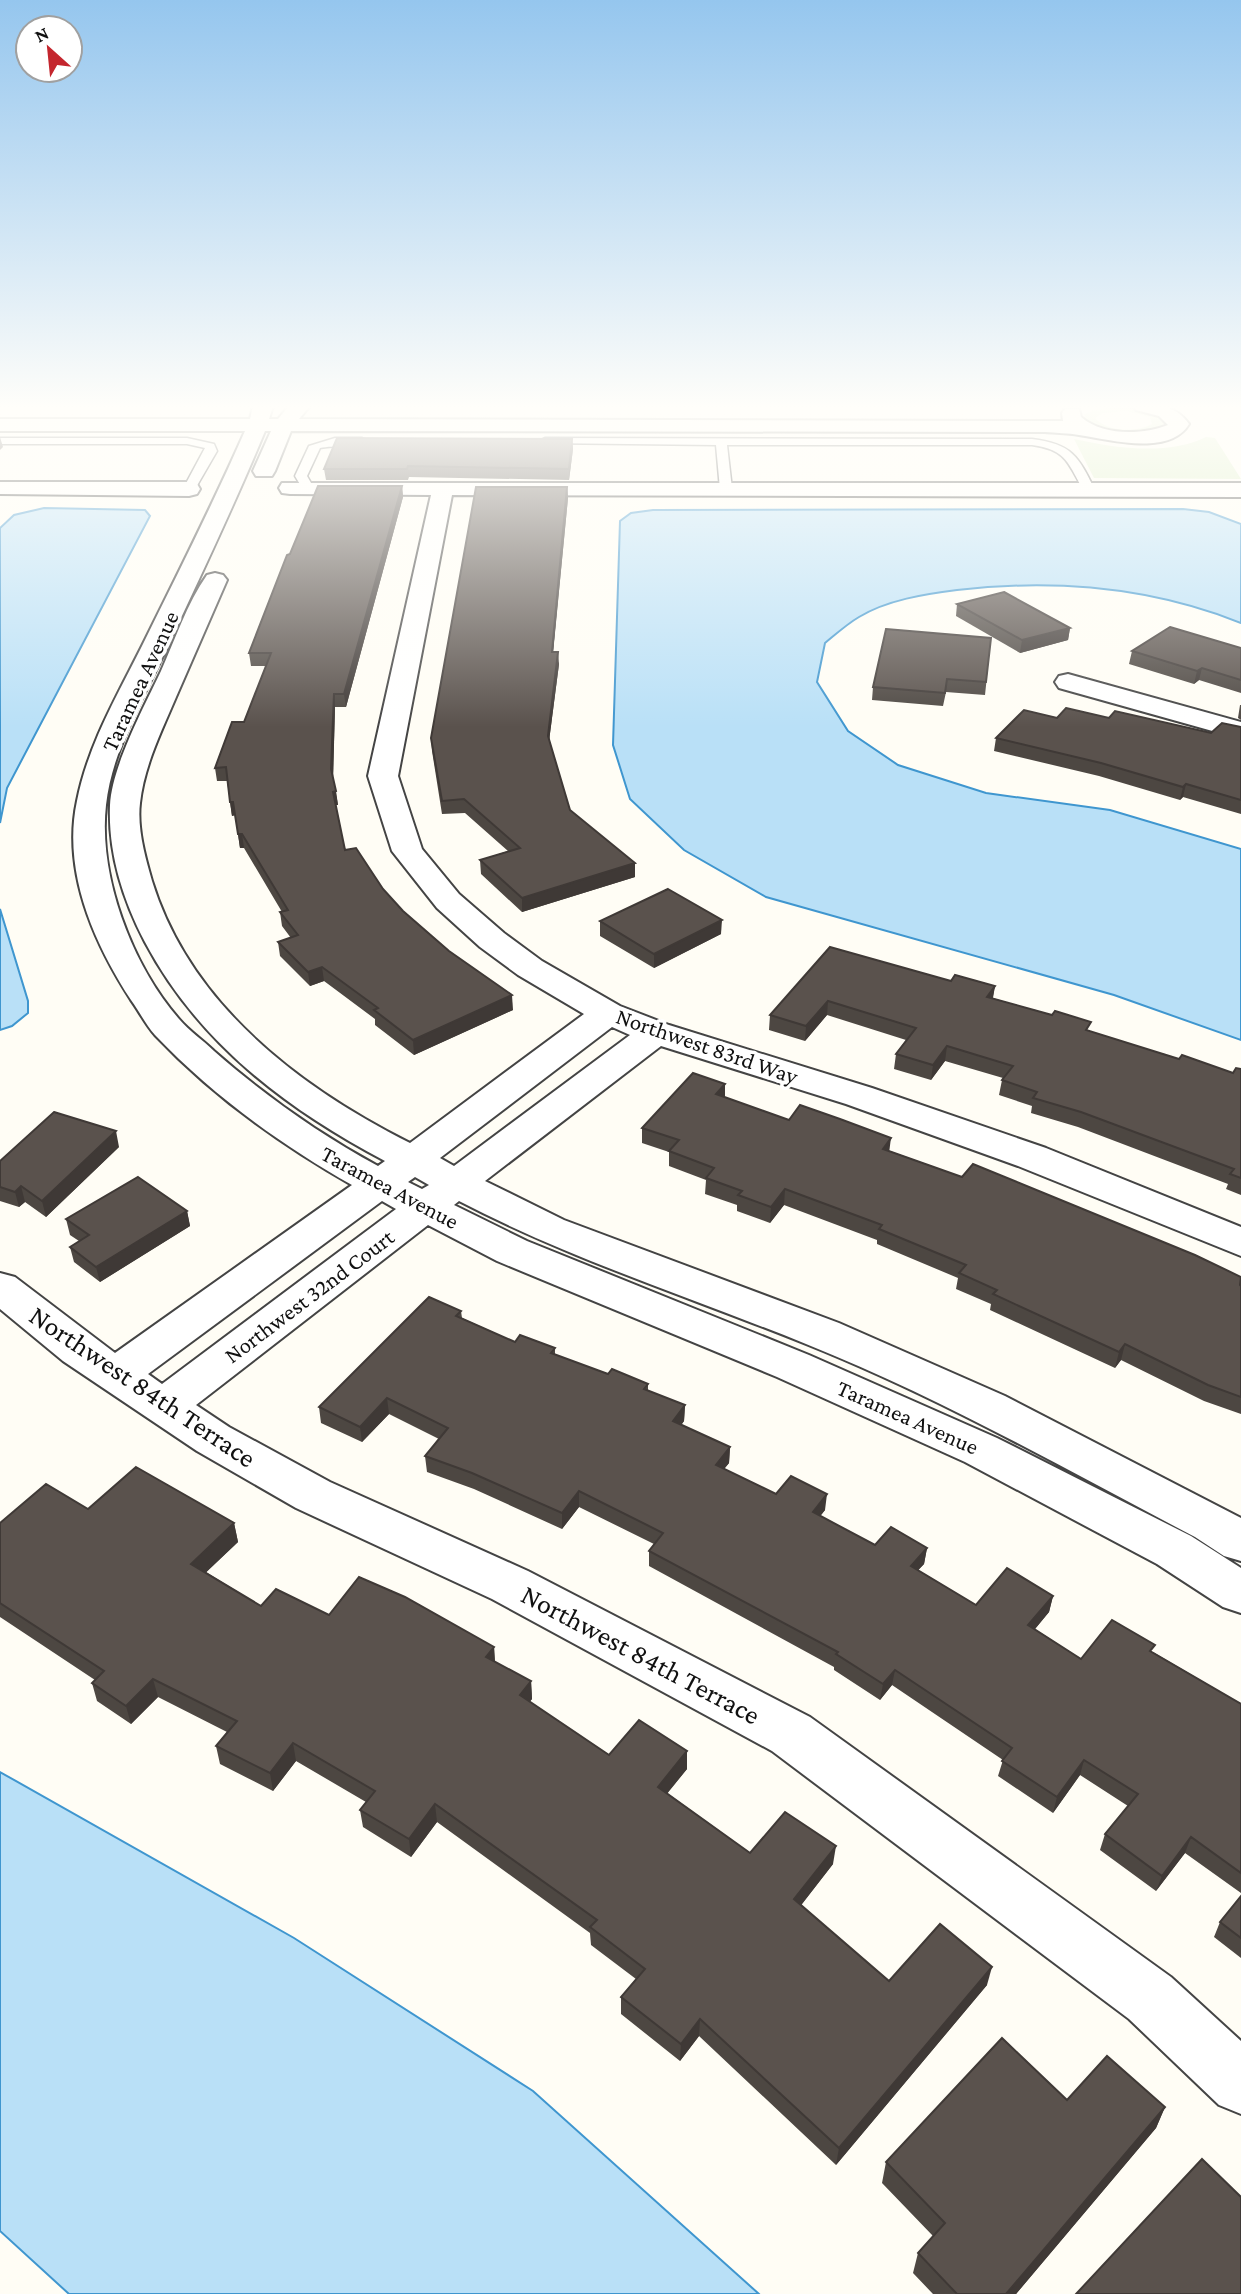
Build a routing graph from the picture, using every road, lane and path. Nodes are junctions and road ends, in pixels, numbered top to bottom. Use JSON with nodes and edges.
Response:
{"nodes":[{"id":1,"x":219,"y":513,"type":"edge"},
{"id":2,"x":236,"y":513,"type":"edge"},
{"id":3,"x":438,"y":513,"type":"edge"},
{"id":4,"x":1068,"y":682,"type":"dead end"},
{"id":5,"x":1241,"y":732,"type":"edge"},
{"id":6,"x":608,"y":1013,"type":"junction"},
{"id":7,"x":656,"y":1033,"type":"junction"},
{"id":8,"x":413,"y":1159,"type":"junction"},
{"id":9,"x":457,"y":1182,"type":"junction"},
{"id":10,"x":380,"y":1184,"type":"junction"},
{"id":11,"x":425,"y":1207,"type":"junction"},
{"id":12,"x":1241,"y":1242,"type":"edge"},
{"id":13,"x":0,"y":1287,"type":"edge"},
{"id":14,"x":115,"y":1375,"type":"junction"},
{"id":15,"x":164,"y":1406,"type":"junction"},
{"id":16,"x":1241,"y":1542,"type":"edge"},
{"id":17,"x":1241,"y":1593,"type":"edge"},
{"id":18,"x":1241,"y":2083,"type":"edge"}],
"edges":[{"from":1,"to":10,"type":"street","name":"Taramea Avenue"},
{"from":2,"to":8,"type":"street","name":"Taramea Avenue"},
{"from":3,"to":6,"type":"street","name":"Northwest 83rd Way"},
{"from":4,"to":5,"type":"street"},
{"from":6,"to":7,"type":"street","name":"Northwest 83rd Way"},
{"from":6,"to":8,"type":"street","name":"Northwest 32nd Court"},
{"from":7,"to":9,"type":"street","name":"Northwest 32nd Court"},
{"from":7,"to":12,"type":"street","name":"Northwest 83rd Way"},
{"from":8,"to":9,"type":"street","name":"Taramea Avenue"},
{"from":8,"to":10,"type":"street","name":"Northwest 32nd Court"},
{"from":9,"to":11,"type":"street","name":"Northwest 32nd Court"},
{"from":9,"to":16,"type":"street","name":"Taramea Avenue"},
{"from":10,"to":11,"type":"street","name":"Taramea Avenue"},
{"from":10,"to":14,"type":"street","name":"Northwest 32nd Court"},
{"from":11,"to":15,"type":"street","name":"Northwest 32nd Court"},
{"from":11,"to":17,"type":"street","name":"Taramea Avenue"},
{"from":13,"to":14,"type":"street","name":"Northwest 84th Terrace"},
{"from":14,"to":15,"type":"street","name":"Northwest 84th Terrace"},
{"from":15,"to":18,"type":"street","name":"Northwest 84th Terrace"}]}
